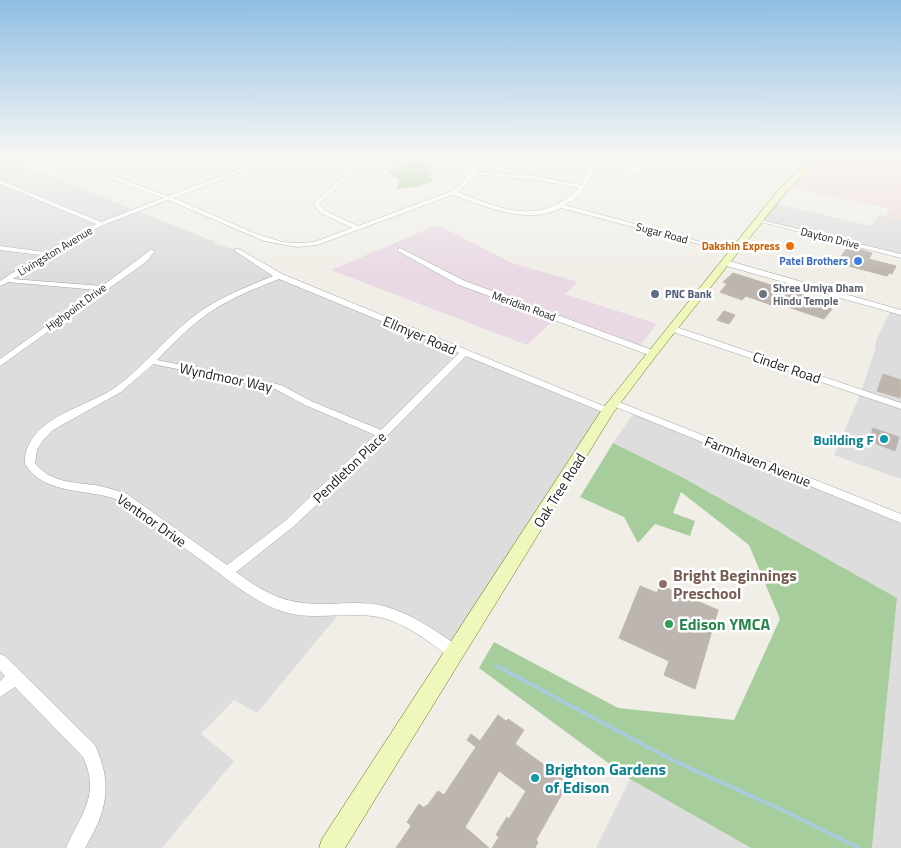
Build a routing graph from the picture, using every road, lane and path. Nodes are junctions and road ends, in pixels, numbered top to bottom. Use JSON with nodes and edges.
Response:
{"nodes":[{"id":1,"x":33,"y":196,"type":"edge"},
{"id":2,"x":162,"y":196,"type":"edge"},
{"id":3,"x":175,"y":196,"type":"edge"},
{"id":4,"x":324,"y":196,"type":"edge"},
{"id":5,"x":443,"y":196,"type":"edge"},
{"id":6,"x":464,"y":196,"type":"edge"},
{"id":7,"x":573,"y":196,"type":"edge"},
{"id":8,"x":779,"y":196,"type":"edge"},
{"id":9,"x":169,"y":198,"type":"junction"},
{"id":10,"x":561,"y":206,"type":"junction"},
{"id":11,"x":759,"y":220,"type":"junction"},
{"id":12,"x":101,"y":224,"type":"junction"},
{"id":13,"x":357,"y":228,"type":"junction"},
{"id":14,"x":0,"y":248,"type":"edge"},
{"id":15,"x":237,"y":250,"type":"dead end"},
{"id":16,"x":400,"y":250,"type":"dead end"},
{"id":17,"x":152,"y":251,"type":"dead end"},
{"id":18,"x":48,"y":254,"type":"junction"},
{"id":19,"x":901,"y":256,"type":"edge"},
{"id":20,"x":730,"y":258,"type":"junction"},
{"id":21,"x":279,"y":276,"type":"junction"},
{"id":22,"x":3,"y":282,"type":"edge"},
{"id":23,"x":102,"y":288,"type":"junction"},
{"id":24,"x":901,"y":313,"type":"edge"},
{"id":25,"x":673,"y":328,"type":"junction"},
{"id":26,"x":464,"y":353,"type":"junction"},
{"id":27,"x":652,"y":353,"type":"junction"},
{"id":28,"x":150,"y":361,"type":"junction"},
{"id":29,"x":0,"y":363,"type":"edge"},
{"id":30,"x":901,"y":406,"type":"edge"},
{"id":31,"x":611,"y":407,"type":"junction"},
{"id":32,"x":382,"y":434,"type":"junction"},
{"id":33,"x":901,"y":519,"type":"edge"},
{"id":34,"x":226,"y":572,"type":"junction"},
{"id":35,"x":456,"y":653,"type":"junction"},
{"id":36,"x":0,"y":661,"type":"edge"},
{"id":37,"x":16,"y":677,"type":"junction"},
{"id":38,"x":0,"y":690,"type":"edge"},
{"id":39,"x":75,"y":848,"type":"edge"},
{"id":40,"x":331,"y":848,"type":"edge"}],
"edges":[{"from":1,"to":12,"type":"street"},
{"from":2,"to":9,"type":"street"},
{"from":3,"to":9,"type":"street","name":"Livingston Avenue"},
{"from":4,"to":13,"type":"street"},
{"from":5,"to":13,"type":"street"},
{"from":6,"to":10,"type":"street"},
{"from":7,"to":10,"type":"street"},
{"from":8,"to":11,"type":"main road","name":"Oak Tree Road"},
{"from":9,"to":12,"type":"street","name":"Livingston Avenue"},
{"from":9,"to":13,"type":"street"},
{"from":10,"to":20,"type":"street","name":"Sugar Road"},
{"from":11,"to":19,"type":"street","name":"Dayton Drive"},
{"from":11,"to":20,"type":"main road","name":"Oak Tree Road"},
{"from":12,"to":18,"type":"street","name":"Livingston Avenue"},
{"from":14,"to":18,"type":"street"},
{"from":15,"to":21,"type":"street","name":"Ellmyer Road"},
{"from":16,"to":27,"type":"street","name":"Meridian Road"},
{"from":17,"to":23,"type":"street","name":"Highpoint Drive"},
{"from":18,"to":22,"type":"street","name":"Livingston Avenue"},
{"from":20,"to":24,"type":"street","name":"Sugar Road"},
{"from":20,"to":25,"type":"main road","name":"Oak Tree Road"},
{"from":21,"to":26,"type":"street","name":"Ellmyer Road"},
{"from":21,"to":28,"type":"street","name":"Ventnor Drive"},
{"from":22,"to":23,"type":"street"},
{"from":23,"to":29,"type":"street","name":"Highpoint Drive"},
{"from":25,"to":27,"type":"main road","name":"Oak Tree Road"},
{"from":25,"to":30,"type":"street","name":"Cinder Road"},
{"from":26,"to":31,"type":"street","name":"Ellmyer Road"},
{"from":26,"to":32,"type":"street","name":"Pendleton Place"},
{"from":27,"to":31,"type":"main road","name":"Oak Tree Road"},
{"from":28,"to":32,"type":"street","name":"Wyndmoor Way"},
{"from":28,"to":34,"type":"street","name":"Ventnor Drive"},
{"from":31,"to":33,"type":"street","name":"Farmhaven Avenue"},
{"from":31,"to":35,"type":"main road","name":"Oak Tree Road"},
{"from":32,"to":34,"type":"street","name":"Pendleton Place"},
{"from":34,"to":35,"type":"street","name":"Ventnor Drive"},
{"from":35,"to":40,"type":"main road","name":"Oak Tree Road"},
{"from":36,"to":37,"type":"street"},
{"from":37,"to":38,"type":"street"},
{"from":37,"to":39,"type":"street"}]}
